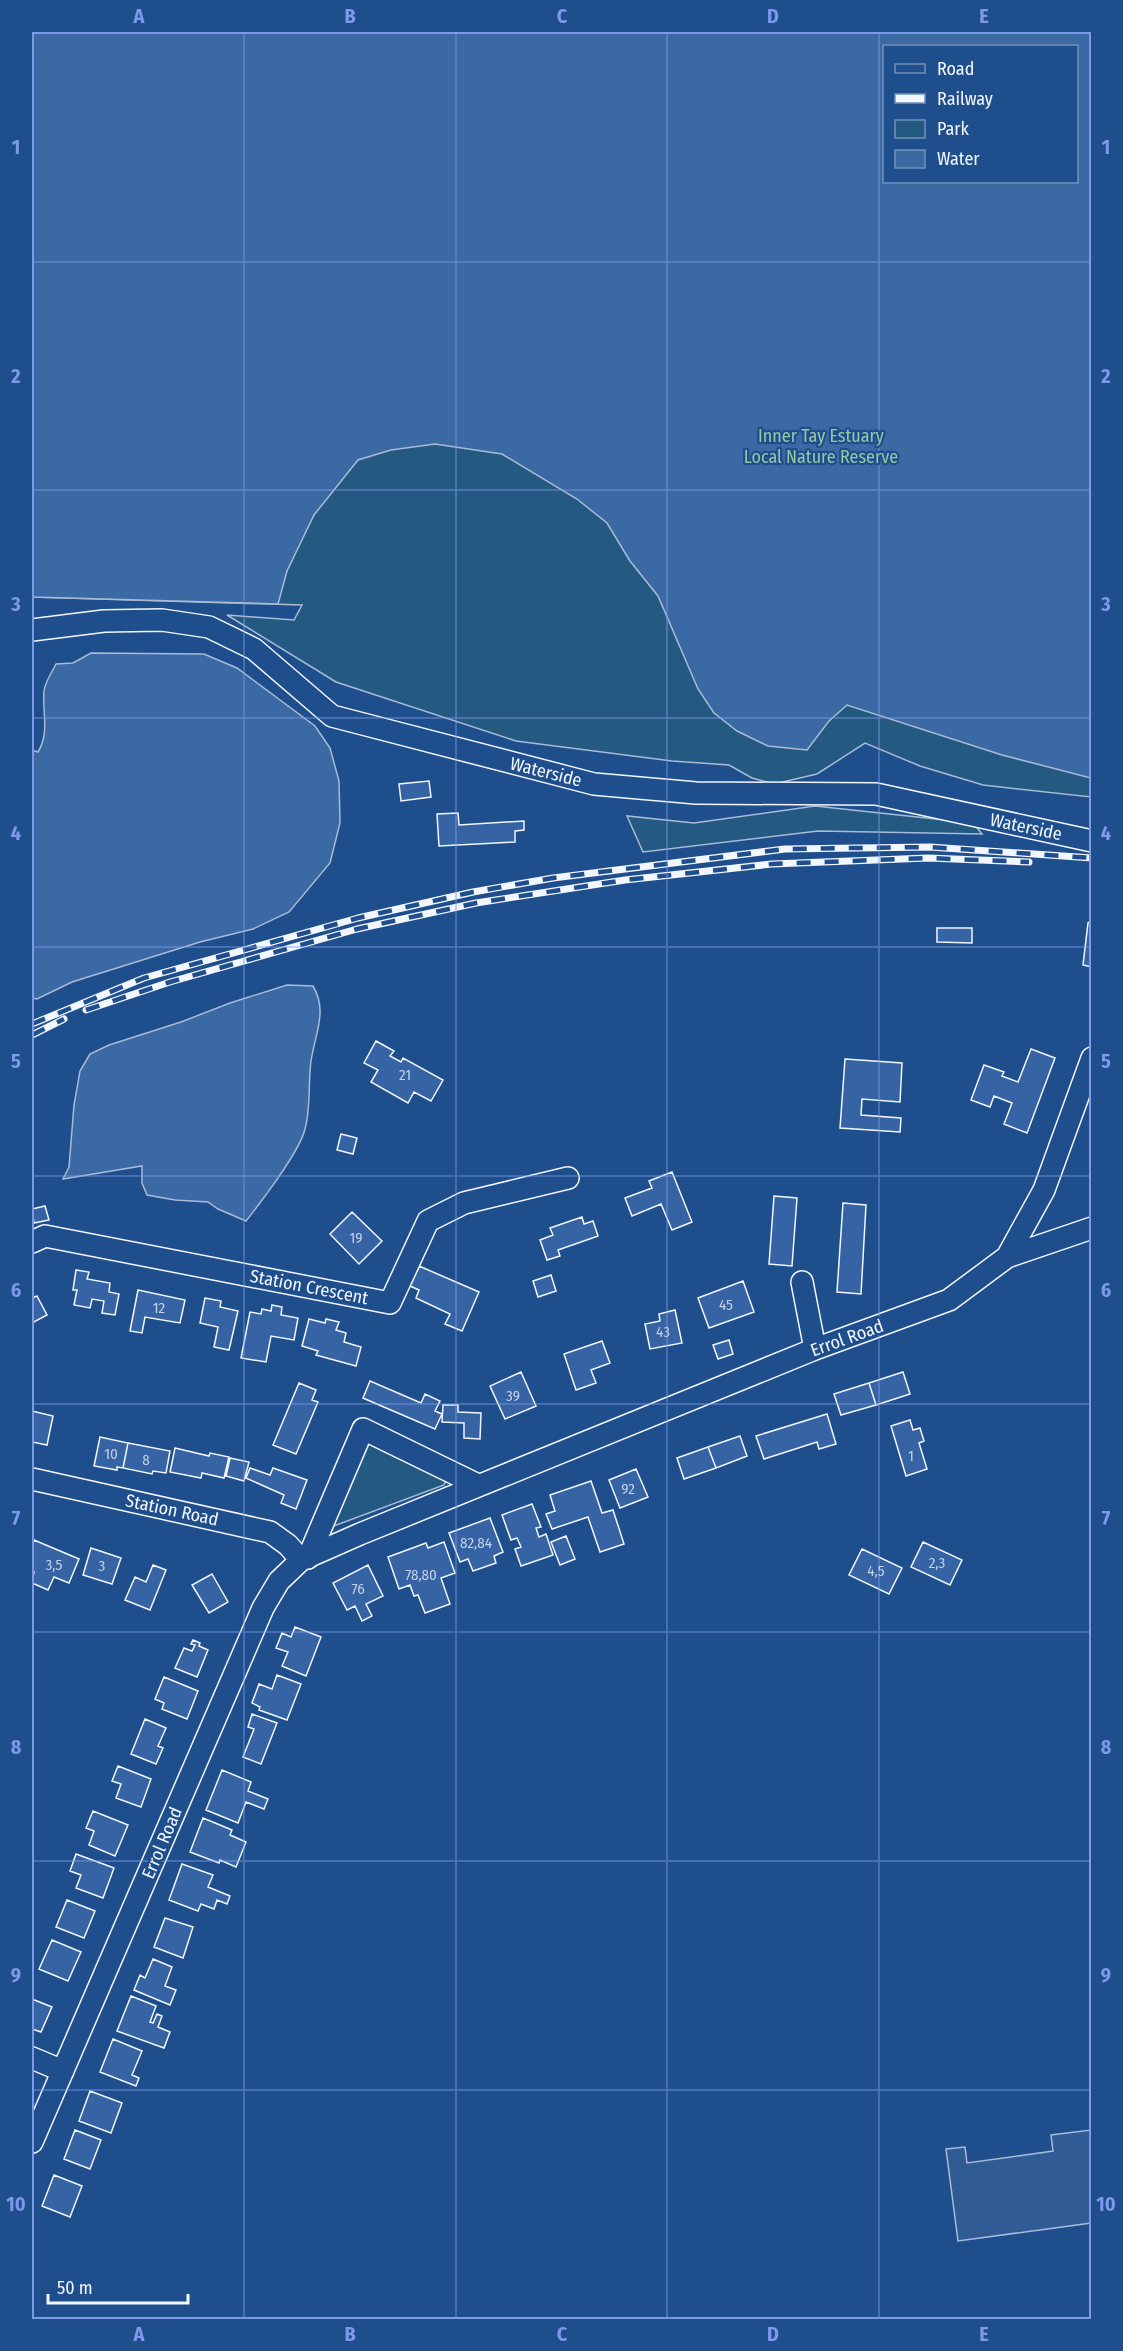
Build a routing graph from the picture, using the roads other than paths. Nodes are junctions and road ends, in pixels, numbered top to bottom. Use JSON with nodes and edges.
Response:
{"nodes":[{"id":1,"x":32,"y":630,"type":"edge"},
{"id":2,"x":1092,"y":841,"type":"edge"},
{"id":3,"x":1092,"y":1058,"type":"edge"},
{"id":4,"x":568,"y":1178,"type":"dead end"},
{"id":5,"x":1092,"y":1228,"type":"edge"},
{"id":6,"x":32,"y":1242,"type":"edge"},
{"id":7,"x":1007,"y":1257,"type":"junction"},
{"id":8,"x":802,"y":1282,"type":"dead end"},
{"id":9,"x":815,"y":1349,"type":"junction"},
{"id":10,"x":32,"y":1479,"type":"edge"},
{"id":11,"x":478,"y":1485,"type":"junction"},
{"id":12,"x":305,"y":1559,"type":"junction"},
{"id":13,"x":32,"y":2058,"type":"edge"},
{"id":14,"x":63,"y":2071,"type":"junction"},
{"id":15,"x":32,"y":2142,"type":"edge"}],
"edges":[{"from":1,"to":2,"type":"street","name":"Waterside"},
{"from":3,"to":7,"type":"street","name":"Errol Road"},
{"from":4,"to":6,"type":"street","name":"Station Crescent"},
{"from":5,"to":7,"type":"street"},
{"from":7,"to":9,"type":"street","name":"Errol Road"},
{"from":8,"to":9,"type":"street"},
{"from":9,"to":11,"type":"street","name":"Errol Road"},
{"from":10,"to":12,"type":"street","name":"Station Road"},
{"from":11,"to":12,"type":"street","name":"Errol Road"},
{"from":11,"to":12,"type":"street","name":"Errol Road"},
{"from":12,"to":14,"type":"street","name":"Errol Road"},
{"from":13,"to":14,"type":"street"},
{"from":14,"to":15,"type":"street","name":"Errol Road"}]}
